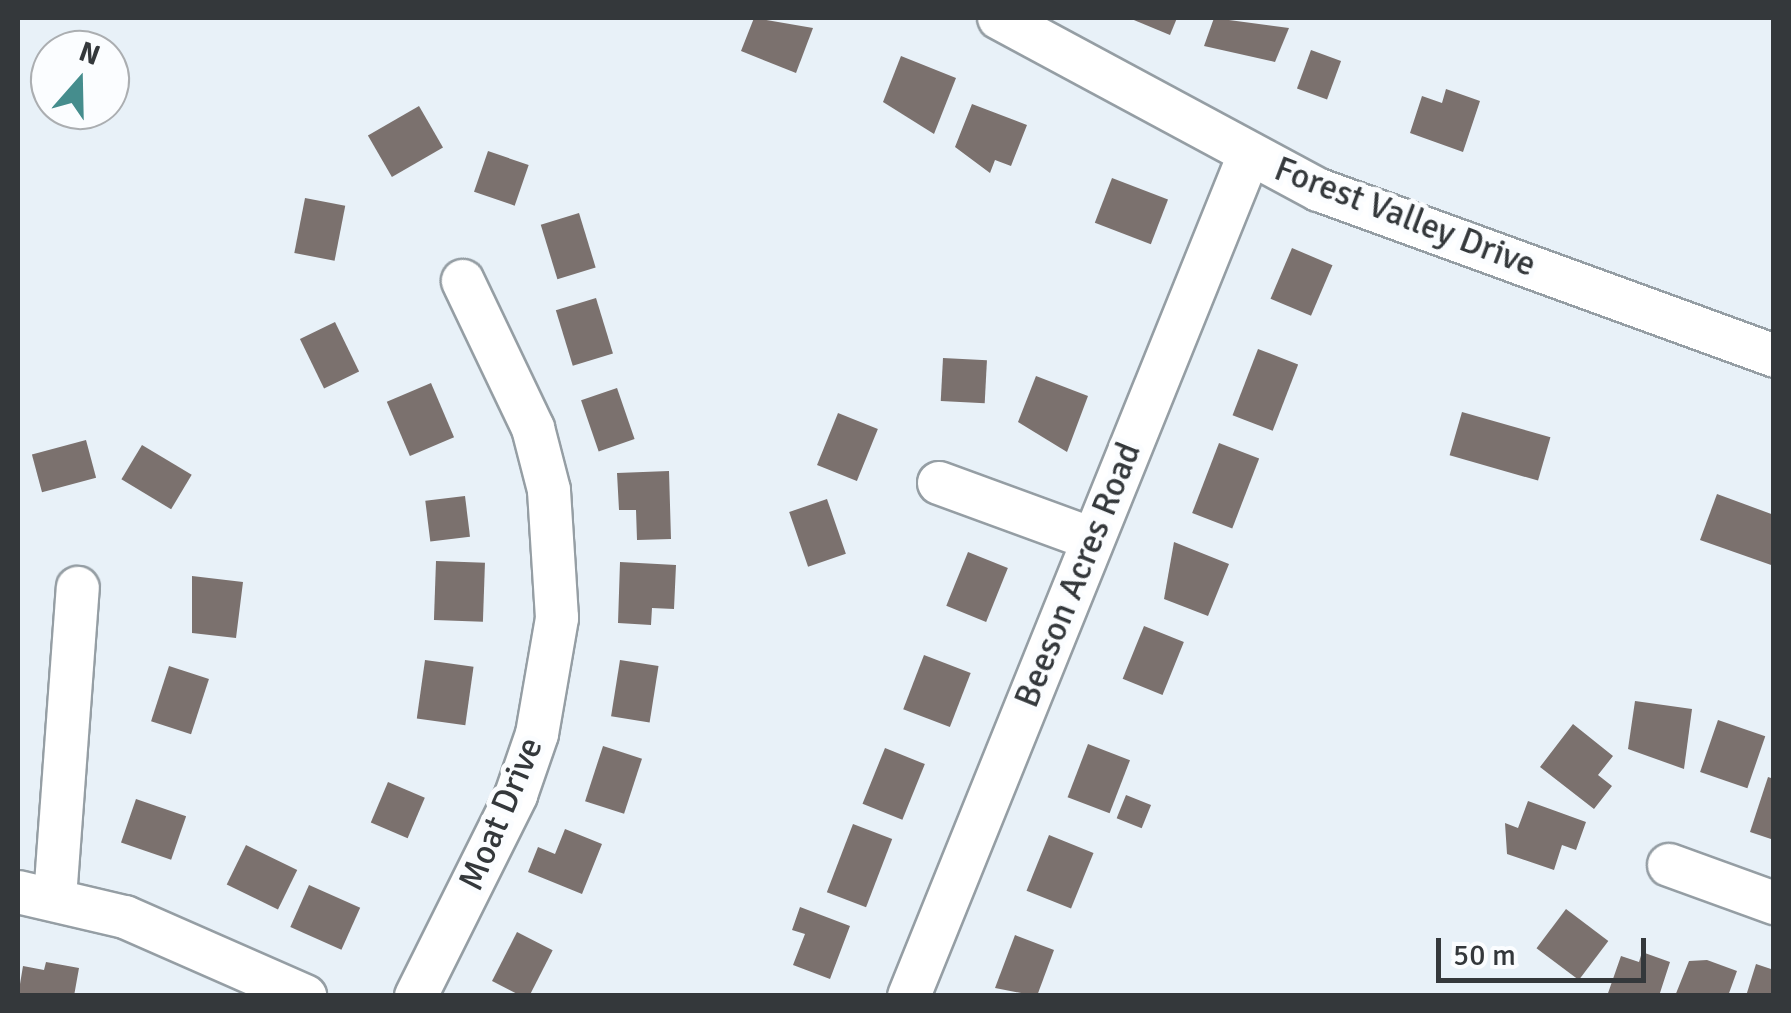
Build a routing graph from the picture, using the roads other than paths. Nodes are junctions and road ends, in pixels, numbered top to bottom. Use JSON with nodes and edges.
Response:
{"nodes":[{"id":1,"x":1026,"y":22,"type":"edge"},
{"id":2,"x":1249,"y":155,"type":"junction"},
{"id":3,"x":463,"y":281,"type":"dead end"},
{"id":4,"x":1774,"y":356,"type":"edge"},
{"id":5,"x":939,"y":482,"type":"dead end"},
{"id":6,"x":1092,"y":539,"type":"junction"},
{"id":7,"x":78,"y":588,"type":"dead end"},
{"id":8,"x":1669,"y":865,"type":"dead end"},
{"id":9,"x":36,"y":895,"type":"edge"},
{"id":10,"x":1774,"y":903,"type":"edge"},
{"id":11,"x":305,"y":996,"type":"edge"},
{"id":12,"x":416,"y":996,"type":"edge"},
{"id":13,"x":908,"y":996,"type":"edge"}],
"edges":[{"from":1,"to":2,"type":"street","name":"Forest Valley Drive"},
{"from":2,"to":4,"type":"street","name":"Forest Valley Drive"},
{"from":2,"to":6,"type":"street","name":"Beeson Acres Road"},
{"from":3,"to":12,"type":"street","name":"Moat Drive"},
{"from":5,"to":6,"type":"street"},
{"from":6,"to":13,"type":"street","name":"Beeson Acres Road"},
{"from":7,"to":9,"type":"street"},
{"from":8,"to":10,"type":"street"},
{"from":9,"to":11,"type":"street"}]}
